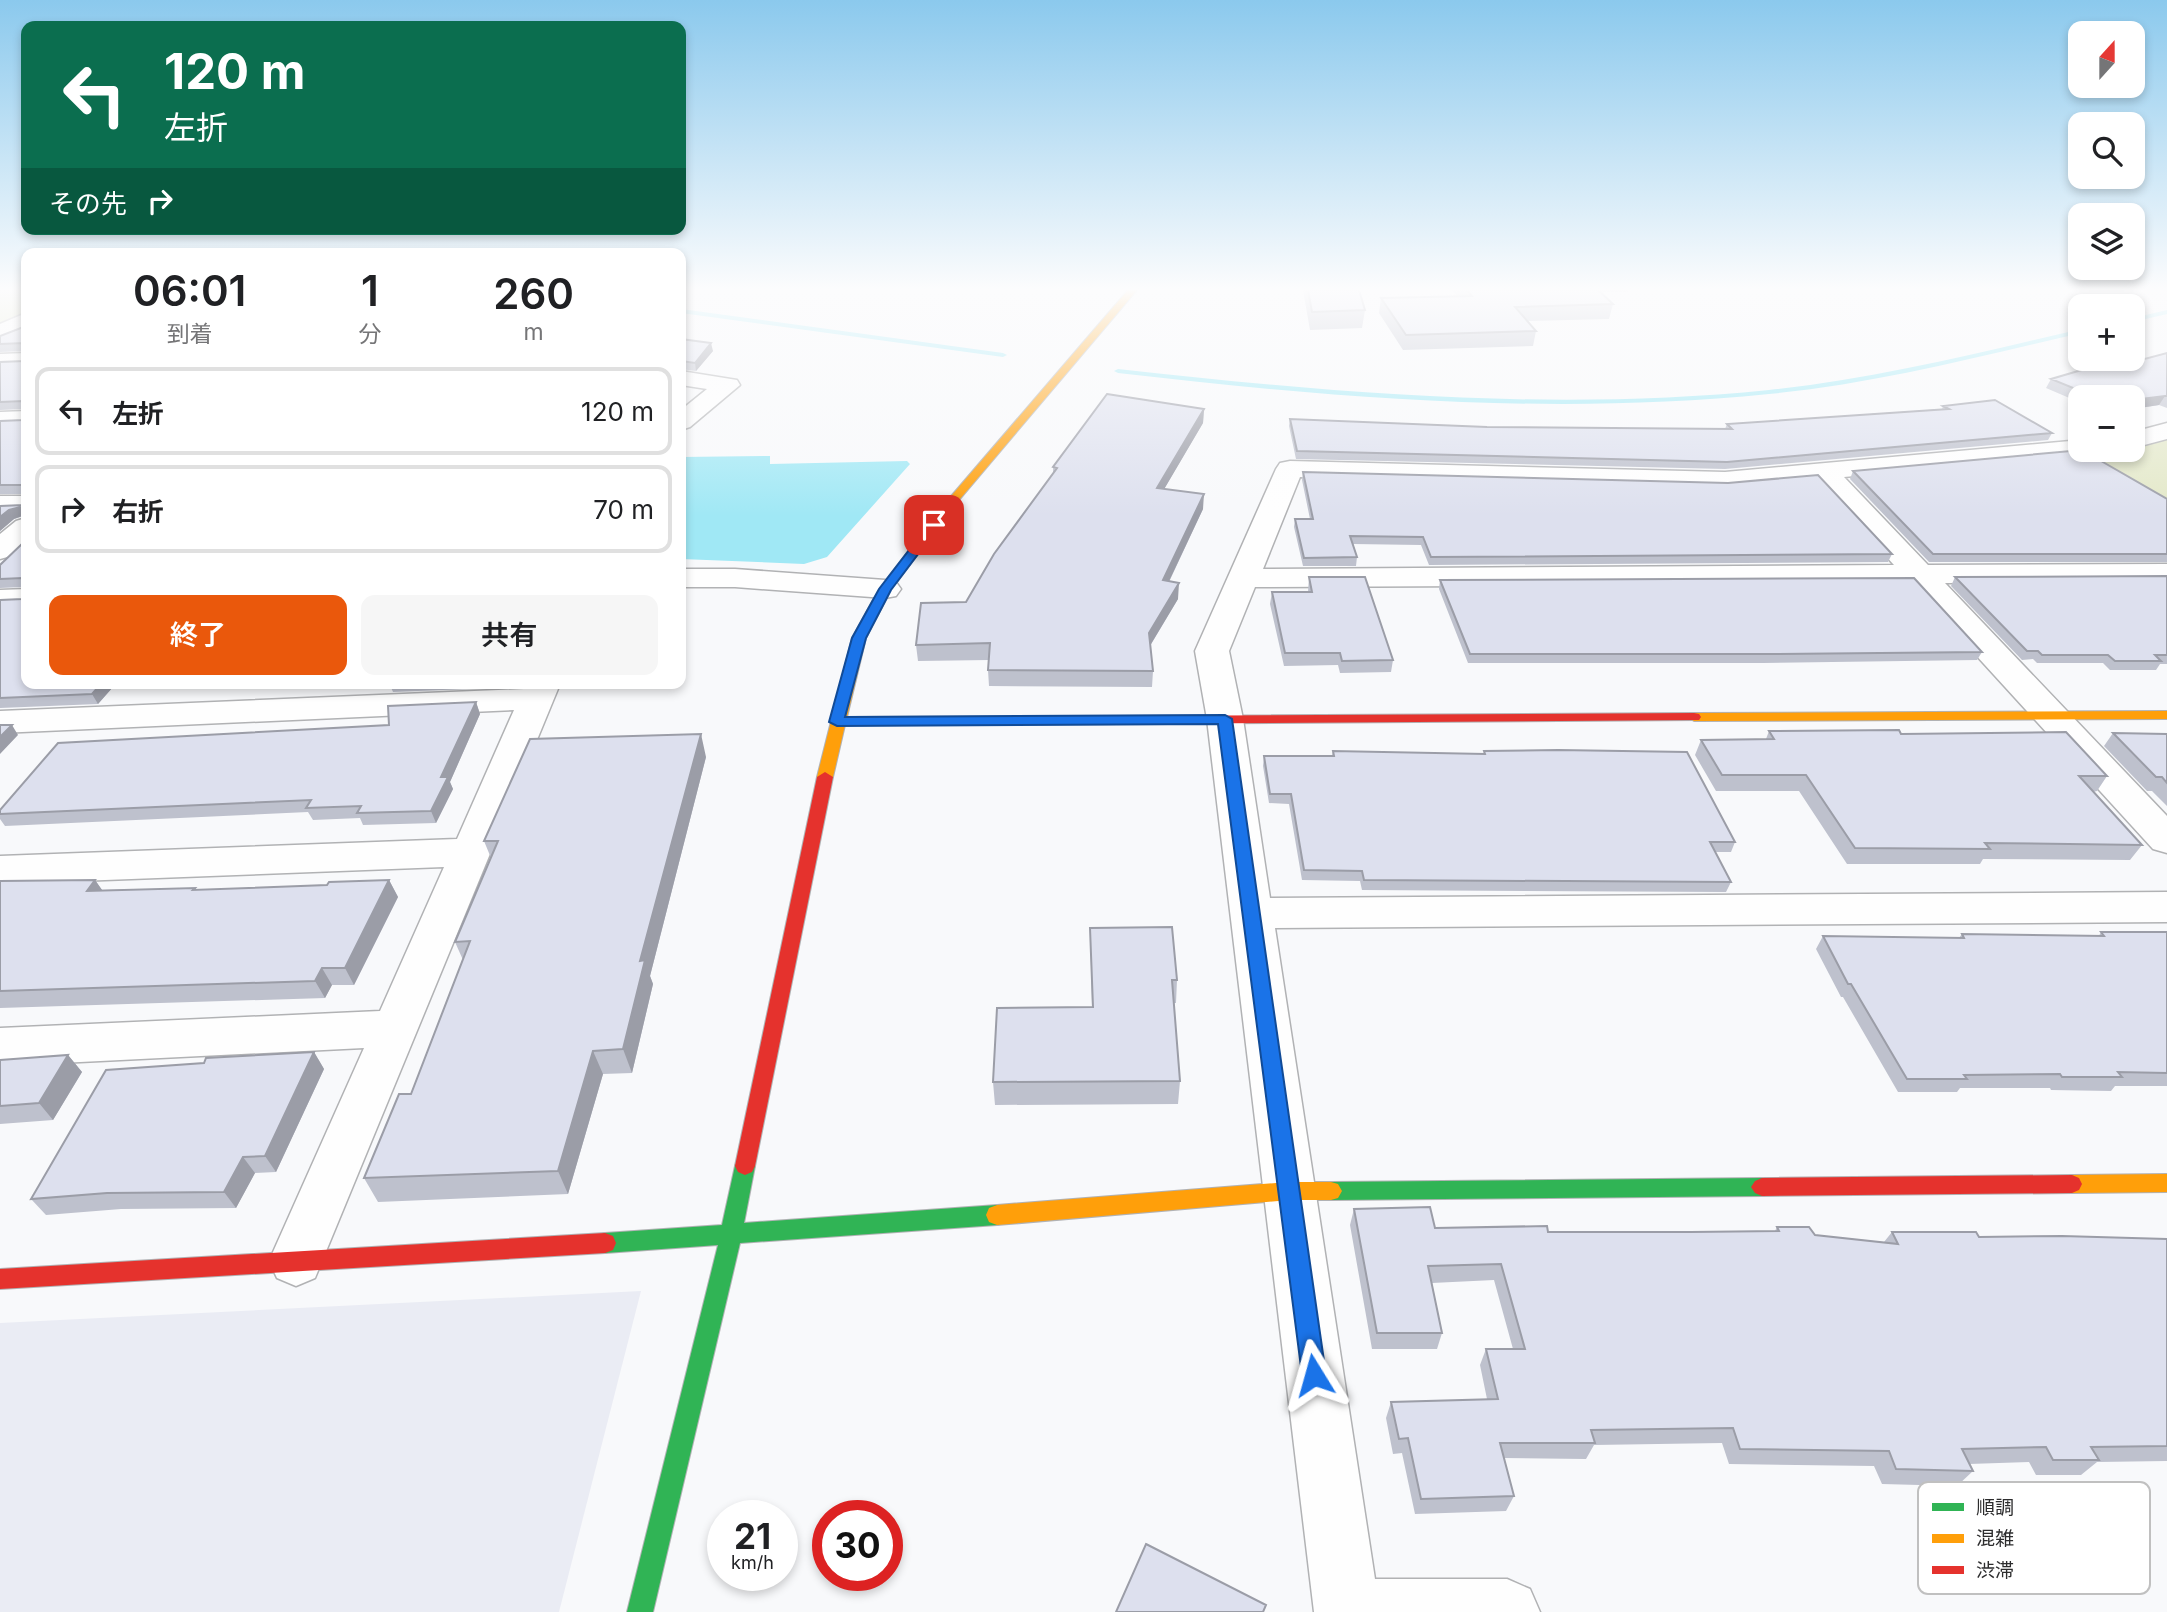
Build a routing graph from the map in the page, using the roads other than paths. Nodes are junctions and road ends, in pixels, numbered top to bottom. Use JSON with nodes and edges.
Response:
{"nodes":[{"id":1,"x":1069,"y":365,"type":"edge"},
{"id":2,"x":686,"y":379,"type":"edge"},
{"id":3,"x":686,"y":418,"type":"edge"},
{"id":4,"x":21,"y":419,"type":"edge"},
{"id":5,"x":0,"y":420,"type":"edge"},
{"id":6,"x":2167,"y":431,"type":"edge"},
{"id":7,"x":2145,"y":437,"type":"edge"},
{"id":8,"x":2068,"y":449,"type":"edge"},
{"id":9,"x":1823,"y":471,"type":"junction"},
{"id":10,"x":21,"y":504,"type":"edge"},
{"id":11,"x":0,"y":505,"type":"edge"},
{"id":12,"x":21,"y":531,"type":"edge"},
{"id":13,"x":0,"y":550,"type":"edge"},
{"id":14,"x":1915,"y":573,"type":"junction"},
{"id":15,"x":2167,"y":573,"type":"edge"},
{"id":16,"x":686,"y":578,"type":"edge"},
{"id":17,"x":1244,"y":578,"type":"junction"},
{"id":18,"x":885,"y":589,"type":"junction"},
{"id":19,"x":21,"y":598,"type":"edge"},
{"id":20,"x":0,"y":599,"type":"edge"},
{"id":21,"x":540,"y":692,"type":"edge"},
{"id":22,"x":2167,"y":715,"type":"edge"},
{"id":23,"x":2050,"y":716,"type":"junction"},
{"id":24,"x":1225,"y":719,"type":"junction"},
{"id":25,"x":0,"y":722,"type":"edge"},
{"id":26,"x":837,"y":722,"type":"junction"},
{"id":27,"x":2167,"y":840,"type":"edge"},
{"id":28,"x":471,"y":852,"type":"junction"},
{"id":29,"x":0,"y":870,"type":"edge"},
{"id":30,"x":2167,"y":907,"type":"edge"},
{"id":31,"x":1251,"y":913,"type":"junction"},
{"id":32,"x":395,"y":1028,"type":"junction"},
{"id":33,"x":0,"y":1047,"type":"edge"},
{"id":34,"x":2167,"y":1183,"type":"edge"},
{"id":35,"x":1289,"y":1191,"type":"junction"},
{"id":36,"x":731,"y":1236,"type":"junction"},
{"id":37,"x":296,"y":1261,"type":"junction"},
{"id":38,"x":0,"y":1279,"type":"edge"},
{"id":39,"x":640,"y":1612,"type":"edge"},
{"id":40,"x":1507,"y":1612,"type":"edge"}],
"edges":[{"from":1,"to":18,"type":"street"},
{"from":2,"to":3,"type":"street"},
{"from":4,"to":5,"type":"street"},
{"from":6,"to":7,"type":"street"},
{"from":8,"to":9,"type":"street"},
{"from":9,"to":14,"type":"street"},
{"from":9,"to":17,"type":"street"},
{"from":10,"to":11,"type":"street"},
{"from":12,"to":13,"type":"street"},
{"from":14,"to":15,"type":"street"},
{"from":14,"to":17,"type":"street"},
{"from":14,"to":23,"type":"street"},
{"from":16,"to":18,"type":"street"},
{"from":17,"to":24,"type":"street"},
{"from":18,"to":26,"type":"street"},
{"from":19,"to":20,"type":"street"},
{"from":21,"to":25,"type":"street"},
{"from":21,"to":28,"type":"street"},
{"from":22,"to":23,"type":"street"},
{"from":23,"to":24,"type":"street"},
{"from":23,"to":27,"type":"street"},
{"from":24,"to":26,"type":"street"},
{"from":24,"to":31,"type":"street"},
{"from":26,"to":36,"type":"street"},
{"from":28,"to":29,"type":"street"},
{"from":28,"to":32,"type":"street"},
{"from":30,"to":31,"type":"street"},
{"from":31,"to":35,"type":"street"},
{"from":32,"to":33,"type":"street"},
{"from":32,"to":37,"type":"street"},
{"from":34,"to":35,"type":"street"},
{"from":35,"to":36,"type":"street"},
{"from":35,"to":40,"type":"street"},
{"from":36,"to":37,"type":"street"},
{"from":36,"to":39,"type":"street"},
{"from":37,"to":38,"type":"street"}]}
